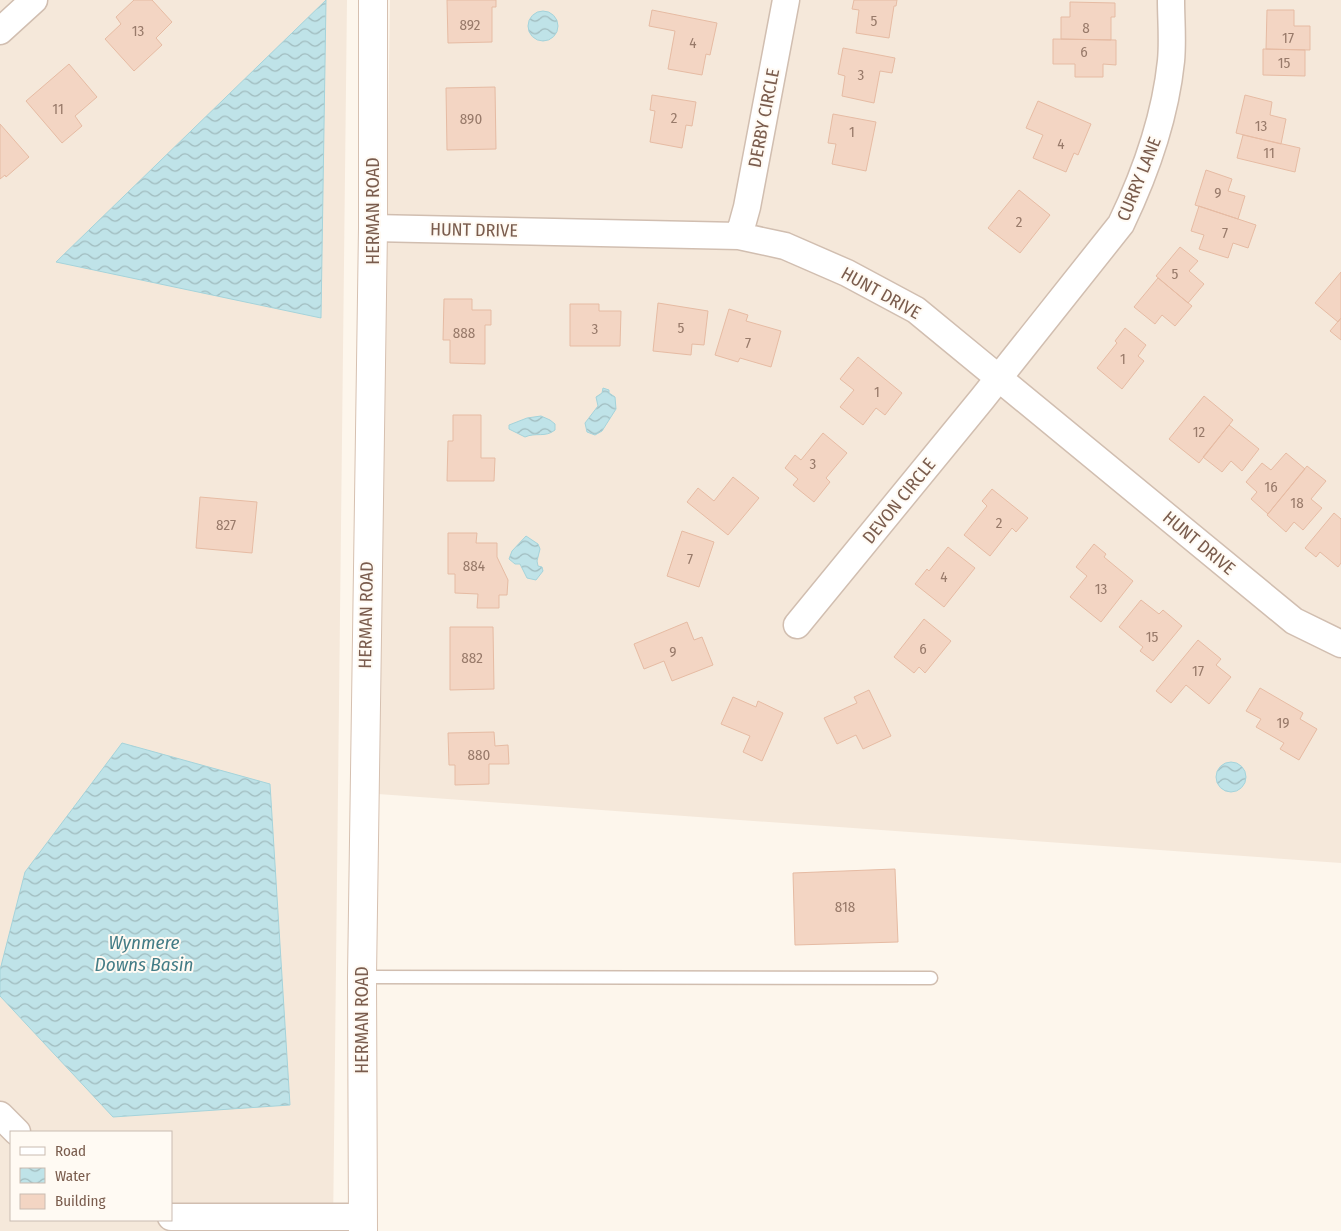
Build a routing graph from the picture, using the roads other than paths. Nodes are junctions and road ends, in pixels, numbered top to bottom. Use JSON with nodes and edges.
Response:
{"nodes":[{"id":1,"x":34,"y":0,"type":"edge"},
{"id":2,"x":373,"y":0,"type":"edge"},
{"id":3,"x":786,"y":0,"type":"edge"},
{"id":4,"x":1171,"y":0,"type":"edge"},
{"id":5,"x":0,"y":31,"type":"edge"},
{"id":6,"x":373,"y":228,"type":"junction"},
{"id":7,"x":739,"y":236,"type":"junction"},
{"id":8,"x":999,"y":376,"type":"junction"},
{"id":9,"x":797,"y":625,"type":"dead end"},
{"id":10,"x":1341,"y":644,"type":"edge"},
{"id":11,"x":362,"y":978,"type":"junction"},
{"id":12,"x":931,"y":978,"type":"dead end"},
{"id":13,"x":0,"y":1115,"type":"edge"},
{"id":14,"x":15,"y":1131,"type":"edge"},
{"id":15,"x":172,"y":1217,"type":"edge"},
{"id":16,"x":363,"y":1224,"type":"edge"}],
"edges":[{"from":1,"to":5,"type":"street"},
{"from":2,"to":6,"type":"street","name":"HERMAN ROAD"},
{"from":3,"to":7,"type":"street","name":"DERBY CIRCLE"},
{"from":4,"to":8,"type":"street","name":"CURRY LANE"},
{"from":6,"to":7,"type":"street","name":"HUNT DRIVE"},
{"from":6,"to":11,"type":"street","name":"HERMAN ROAD"},
{"from":7,"to":8,"type":"street","name":"HUNT DRIVE"},
{"from":8,"to":9,"type":"street","name":"DEVON CIRCLE"},
{"from":8,"to":10,"type":"street","name":"HUNT DRIVE"},
{"from":11,"to":12,"type":"lane"},
{"from":11,"to":16,"type":"street","name":"HERMAN ROAD"},
{"from":13,"to":14,"type":"street"},
{"from":15,"to":16,"type":"street"}]}
